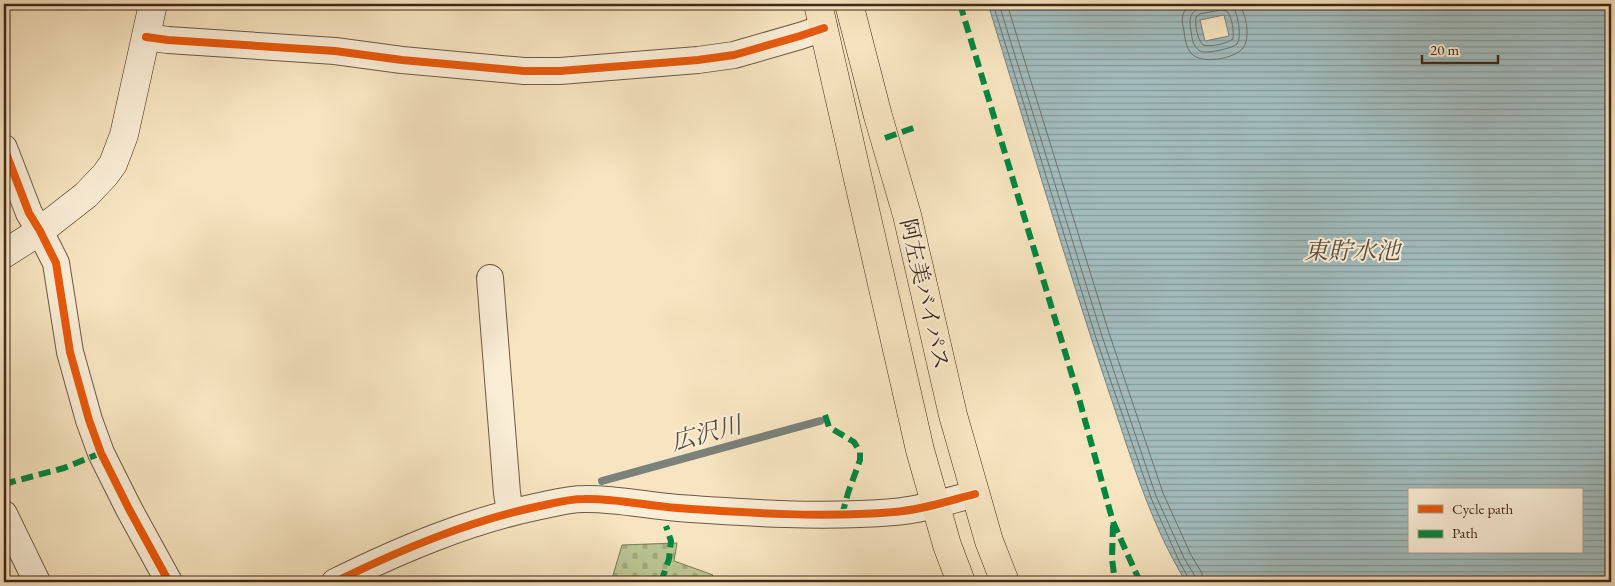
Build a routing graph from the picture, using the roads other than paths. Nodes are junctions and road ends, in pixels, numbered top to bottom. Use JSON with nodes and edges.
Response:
{"nodes":[{"id":1,"x":153,"y":4,"type":"edge"},
{"id":2,"x":849,"y":4,"type":"edge"},
{"id":3,"x":821,"y":16,"type":"edge"},
{"id":4,"x":146,"y":37,"type":"junction"},
{"id":5,"x":4,"y":148,"type":"edge"},
{"id":6,"x":40,"y":231,"type":"junction"},
{"id":7,"x":4,"y":254,"type":"edge"},
{"id":8,"x":490,"y":278,"type":"dead end"},
{"id":9,"x":975,"y":494,"type":"junction"},
{"id":10,"x":935,"y":504,"type":"junction"},
{"id":11,"x":510,"y":512,"type":"junction"},
{"id":12,"x":4,"y":514,"type":"edge"},
{"id":13,"x":37,"y":582,"type":"edge"},
{"id":14,"x":169,"y":582,"type":"edge"},
{"id":15,"x":335,"y":582,"type":"edge"},
{"id":16,"x":961,"y":582,"type":"edge"},
{"id":17,"x":1005,"y":582,"type":"edge"}],
"edges":[{"from":1,"to":4,"type":"street"},
{"from":2,"to":9,"type":"main road","name":"阿左美バイパス"},
{"from":3,"to":4,"type":"street"},
{"from":3,"to":10,"type":"main road","name":"阿左美バイパス"},
{"from":4,"to":6,"type":"street"},
{"from":5,"to":6,"type":"street"},
{"from":6,"to":7,"type":"street"},
{"from":6,"to":14,"type":"street"},
{"from":8,"to":11,"type":"street"},
{"from":9,"to":10,"type":"street"},
{"from":9,"to":17,"type":"main road","name":"阿左美バイパス"},
{"from":10,"to":11,"type":"street"},
{"from":10,"to":16,"type":"main road","name":"阿左美バイパス"},
{"from":11,"to":15,"type":"street"},
{"from":12,"to":13,"type":"street"}]}
